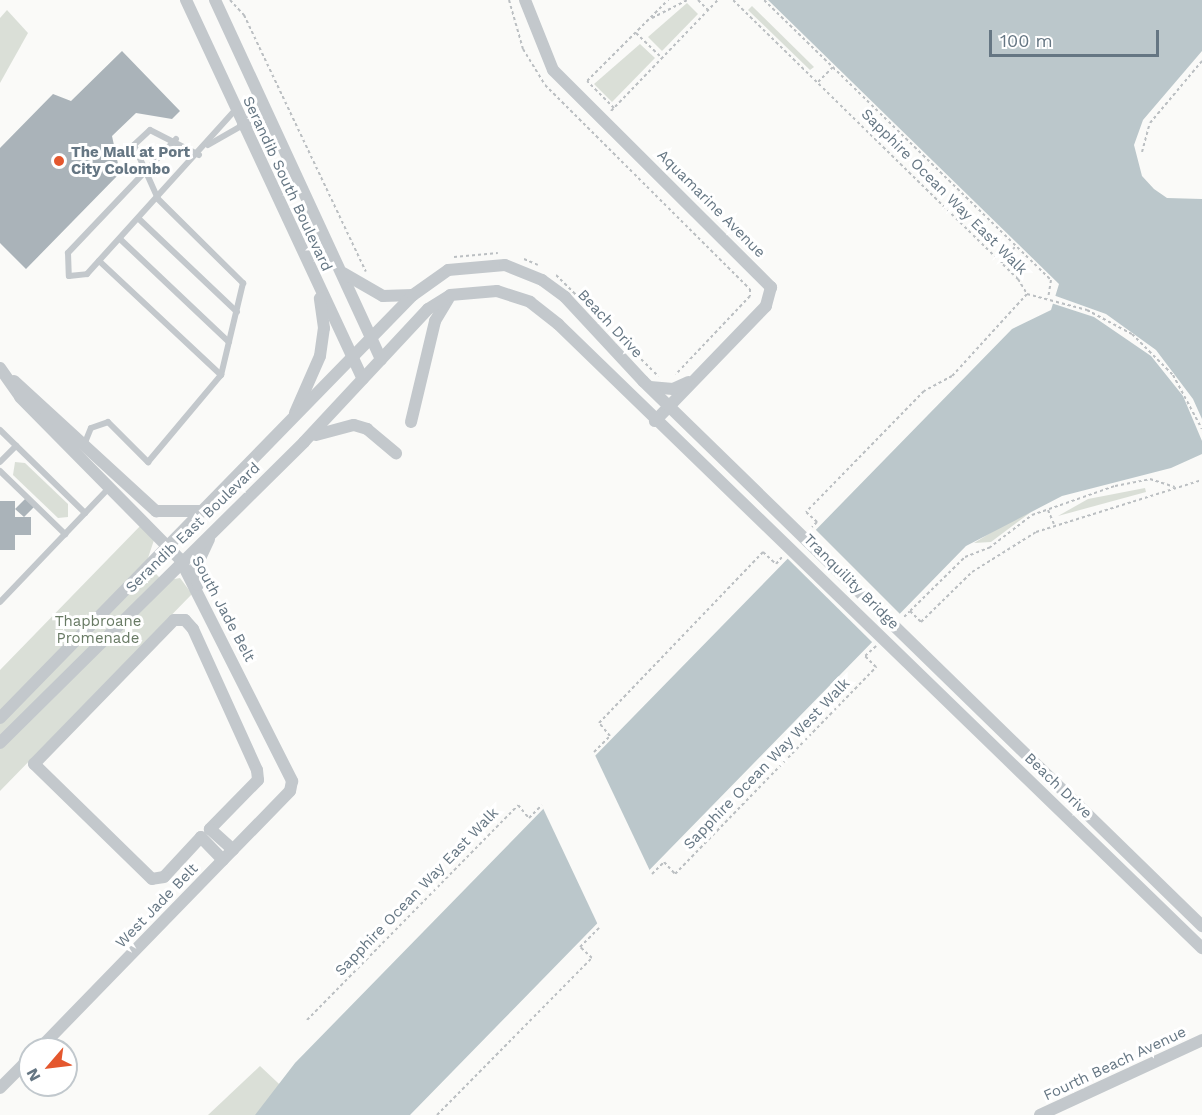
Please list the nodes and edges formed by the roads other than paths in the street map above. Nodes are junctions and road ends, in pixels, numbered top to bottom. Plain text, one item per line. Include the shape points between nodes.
1 (186, 0) edge
2 (215, 0) edge
3 (525, 0) edge
4 (236, 109) junction
5 (266, 112) junction
6 (243, 125) junction
7 (176, 139) junction
8 (208, 145) junction
9 (199, 155) junction
10 (144, 173) junction
11 (158, 199) junction
12 (139, 219) junction
13 (120, 238) junction
14 (99, 261) junction
15 (337, 268) junction
16 (318, 285) junction
17 (413, 295) junction
18 (450, 295) junction
19 (237, 312) junction
20 (372, 339) junction
21 (229, 342) junction
22 (353, 359) junction
23 (381, 359) junction
24 (2, 374) edge
25 (222, 375) junction
26 (696, 378) junction
27 (363, 379) junction
28 (650, 387) junction
29 (669, 406) junction
30 (655, 421) junction
31 (291, 422) junction
32 (411, 422) dead end
33 (0, 430) edge
34 (304, 442) junction
35 (86, 444) junction
36 (16, 446) junction
37 (396, 453) dead end
38 (75, 454) junction
39 (0, 462) edge
40 (0, 471) edge
41 (110, 488) junction
42 (201, 511) junction
43 (85, 513) junction
44 (217, 526) junction
45 (797, 532) joint
46 (65, 534) junction
47 (169, 544) junction
48 (180, 559) junction
49 (198, 589) junction
50 (0, 603) edge
51 (902, 635) joint
52 (893, 645) joint
53 (0, 718) edge
54 (0, 743) edge
55 (292, 781) joint
56 (228, 855) junction
57 (1202, 926) edge
58 (1202, 948) edge
59 (51, 1037) edge
60 (1202, 1040) edge
61 (18, 1070) edge
62 (0, 1088) edge
63 (1040, 1115) edge

1 - 4 street, Serandib South Boulevard
2 - 5 street, Serandib South Boulevard
3 - 26 street, Aquamarine Avenue via 544,57 771,287 766,306
4 - 6 street, Serandib South Boulevard
4 - 8 lane
5 - 6 street
5 - 15 street, Serandib South Boulevard
6 - 8 lane
6 - 16 street, Serandib South Boulevard
7 - 9 lane
7 - 10 lane
7 - 10 lane via 150,130 134,145
8 - 9 lane
9 - 11 lane
10 - 11 lane
10 - 14 lane via 68,253 65,269 77,278
11 - 12 lane
11 - 19 lane via 243,283
12 - 13 lane
12 - 19 lane
13 - 14 lane
13 - 21 lane
14 - 25 lane
15 - 17 street via 365,290
15 - 20 street, Serandib South Boulevard
16 - 22 street, Serandib South Boulevard
16 - 31 street via 324,328 320,356
17 - 20 street, Beach Drive
17 - 28 street, Beach Drive via 448,270 467,266 526,271 565,297
18 - 23 street via 428,309
18 - 30 street via 497,291 530,302
18 - 32 street via 435,321
19 - 21 lane
20 - 22 street, Serandib East Boulevard
20 - 23 street, Serandib South Boulevard
21 - 25 lane
22 - 27 street, Serandib South Boulevard
22 - 31 street, Serandib East Boulevard
23 - 27 street, Serandib East Boulevard
24 - 35 street
24 - 38 street, South Jade Belt
25 - 35 lane via 148,462 108,422 91,428
26 - 28 street via 673,389
26 - 29 street, Aquamarine Avenue
27 - 34 street, Serandib East Boulevard
28 - 29 street, Beach Drive
29 - 30 street, Aquamarine Avenue
29 - 45 street, Beach Drive
30 - 52 street, Tranquility Bridge via 788,541
31 - 42 street, Serandib East Boulevard
33 - 36 lane
34 - 37 street via 329,428 354,425 367,429
34 - 44 street, Serandib East Boulevard
35 - 38 lane
35 - 42 street via 156,511
36 - 39 lane
36 - 43 lane
38 - 41 street, South Jade Belt
40 - 46 lane
41 - 43 lane
41 - 47 street, South Jade Belt
42 - 47 street, Serandib East Boulevard
43 - 46 lane
44 - 48 street, Serandib East Boulevard
44 - 49 street via 200,553
45 - 51 street, Tranquility Bridge
46 - 50 lane
47 - 48 street, South Jade Belt
47 - 53 street, Serandib East Boulevard
48 - 49 street, South Jade Belt
48 - 54 street, Serandib East Boulevard
49 - 55 street, South Jade Belt
51 - 57 street, Beach Drive
52 - 58 street, Beach Drive
55 - 56 street, West Jade Belt via 290,791
56 - 56 street via 201,837 164,877 152,879 34,764 174,620 185,620 193,629 257,770 258,780 210,829
56 - 59 street, West Jade Belt
60 - 63 street, Fourth Beach Avenue
61 - 62 street

